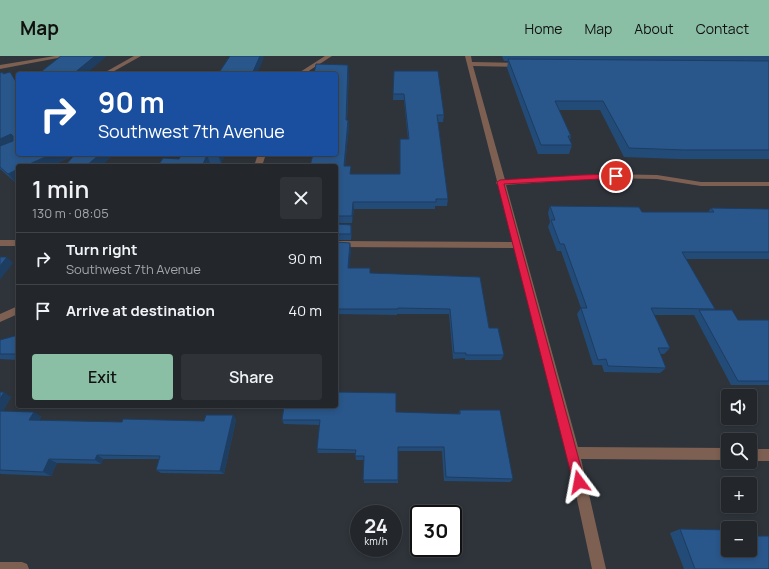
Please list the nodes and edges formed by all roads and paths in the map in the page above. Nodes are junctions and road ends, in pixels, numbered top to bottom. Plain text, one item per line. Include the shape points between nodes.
1 (65, 56) edge
2 (138, 56) edge
3 (328, 56) edge
4 (469, 60) edge
5 (525, 64) edge
6 (0, 67) edge
7 (109, 72) edge
8 (303, 72) edge
9 (500, 182) junction
10 (769, 184) edge
11 (0, 243) edge
12 (16, 243) edge
13 (338, 244) edge
14 (518, 245) junction
15 (16, 311) edge
16 (0, 318) edge
17 (573, 453) junction
18 (721, 454) edge
19 (757, 454) edge
20 (769, 455) edge
21 (0, 569) edge
22 (22, 569) edge
23 (599, 569) edge

1 - 6 street
2 - 7 street
3 - 8 street
4 - 5 street
4 - 9 street
9 - 10 street via 603,176 657,177 701,184
9 - 14 street
11 - 12 street
13 - 14 street
14 - 17 street
15 - 16 street
17 - 18 street
17 - 23 street
19 - 20 street
21 - 22 street

